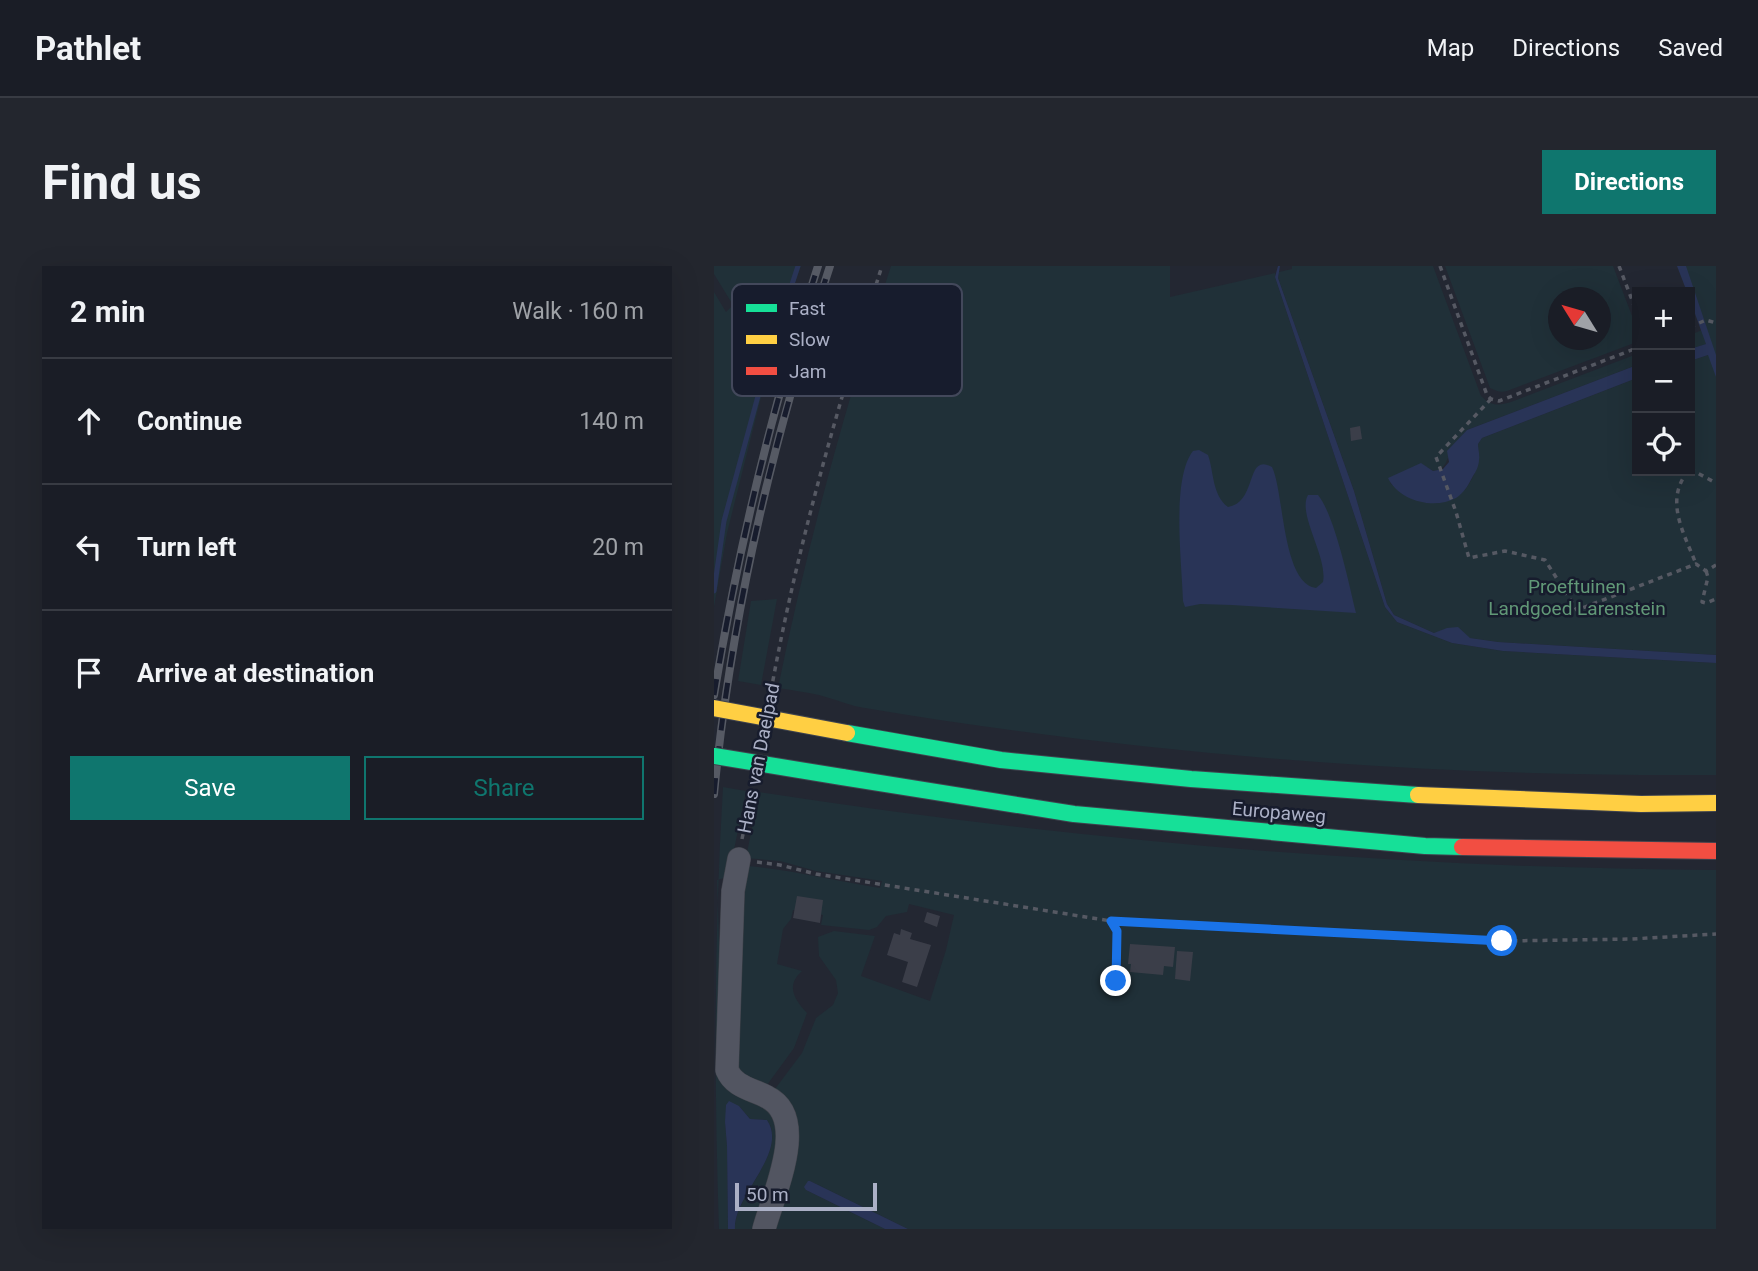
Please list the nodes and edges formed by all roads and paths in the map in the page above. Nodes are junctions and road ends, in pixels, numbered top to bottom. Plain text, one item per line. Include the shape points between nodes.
1 (882, 266) edge
2 (1440, 266) edge
3 (1619, 266) edge
4 (877, 284) edge
5 (1632, 300) edge
6 (1716, 323) edge
7 (1695, 324) edge
8 (1632, 350) edge
9 (843, 396) edge
10 (1491, 399) junction
11 (1695, 473) edge
12 (1686, 476) edge
13 (1716, 483) edge
14 (1696, 564) junction
15 (1716, 565) edge
16 (1706, 571) junction
17 (1716, 599) edge
18 (769, 701) dead end
19 (714, 708) edge
20 (714, 757) edge
21 (754, 779) dead end
22 (1716, 803) edge
23 (1716, 851) edge
24 (739, 859) junction
25 (1111, 921) junction
26 (1716, 934) edge
27 (1116, 981) dead end
28 (764, 1229) edge

1 - 4 path, Hans van Daelpad
2 - 10 path
3 - 5 path
6 - 7 path via 1706,320
8 - 10 path via 1499,401
9 - 18 path, Hans van Daelpad via 788,607
10 - 14 path via 1436,457 1469,558 1505,551 1545,560 1577,611
11 - 13 path
12 - 14 path via 1675,502
14 - 16 path
15 - 16 path
16 - 17 path via 1702,602
19 - 22 highway, Europaweg, bridge via 1000,761 1379,793
20 - 23 highway, Europaweg, bridge via 1074,814 1425,846
21 - 24 path, Hans van Daelpad
24 - 25 path
24 - 28 street, Hans van Daelpad via 733,891 727,1070 736,1083 778,1104 789,1132
25 - 26 path via 1502,941
25 - 27 path via 1117,931

